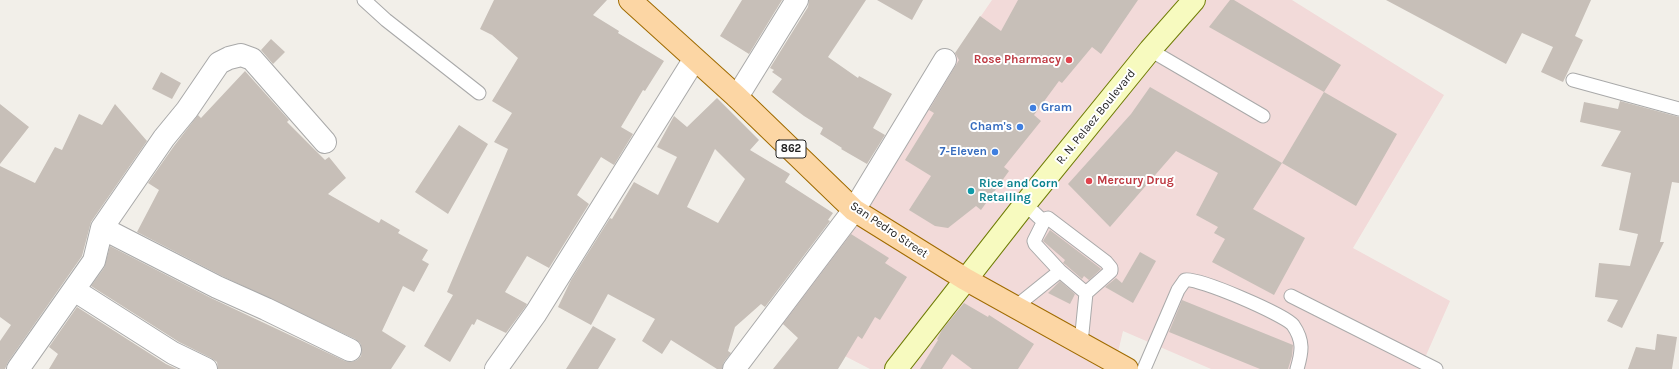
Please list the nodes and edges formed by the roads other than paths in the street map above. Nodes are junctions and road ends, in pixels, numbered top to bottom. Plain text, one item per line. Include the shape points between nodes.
1 (364, 0) edge
2 (630, 0) edge
3 (797, 0) edge
4 (1194, 0) edge
5 (1150, 50) junction
6 (694, 60) junction
7 (945, 60) dead end
8 (1573, 80) dead end
9 (479, 93) dead end
10 (737, 97) junction
11 (1679, 109) edge
12 (1263, 116) dead end
13 (325, 142) dead end
14 (1025, 204) junction
15 (854, 210) junction
16 (1044, 222) junction
17 (102, 228) junction
18 (1060, 271) junction
19 (965, 279) junction
20 (74, 290) junction
21 (1086, 293) junction
22 (1291, 296) dead end
23 (1014, 308) junction
24 (1081, 343) junction
25 (350, 350) dead end
26 (18, 369) edge
27 (206, 369) edge
28 (496, 369) edge
29 (734, 369) edge
30 (896, 369) edge
31 (1127, 369) edge
32 (1144, 369) edge
33 (1297, 369) edge
34 (1436, 369) edge

1 - 9 lane
2 - 6 main road, San Pedro Street / 862
3 - 10 street
4 - 5 main road, R. N. Pelaez Boulevard
5 - 12 lane
5 - 14 main road, R. N. Pelaez Boulevard
6 - 10 main road, San Pedro Street / 862
6 - 28 street via 536,313
7 - 15 street
8 - 11 lane
10 - 15 main road, San Pedro Street / 862
13 - 17 street via 252,59 241,55 229,58 219,63
14 - 16 lane
14 - 19 main road, R. N. Pelaez Boulevard
15 - 19 main road, San Pedro Street / 862
15 - 29 street
16 - 18 lane via 1034,241
16 - 21 lane via 1048,218 1111,268 1108,275
17 - 20 street via 94,262
17 - 25 street via 217,287
18 - 21 lane
18 - 23 lane
19 - 23 main road, San Pedro Street / 862
19 - 30 main road, R. N. Pelaez Boulevard
20 - 26 street
20 - 27 street via 174,353
21 - 24 lane
22 - 34 lane
23 - 24 main road, San Pedro Street / 862
24 - 31 main road, San Pedro Street / 862
32 - 33 lane via 1178,290 1185,280 1189,279 1247,301 1292,324 1302,347

